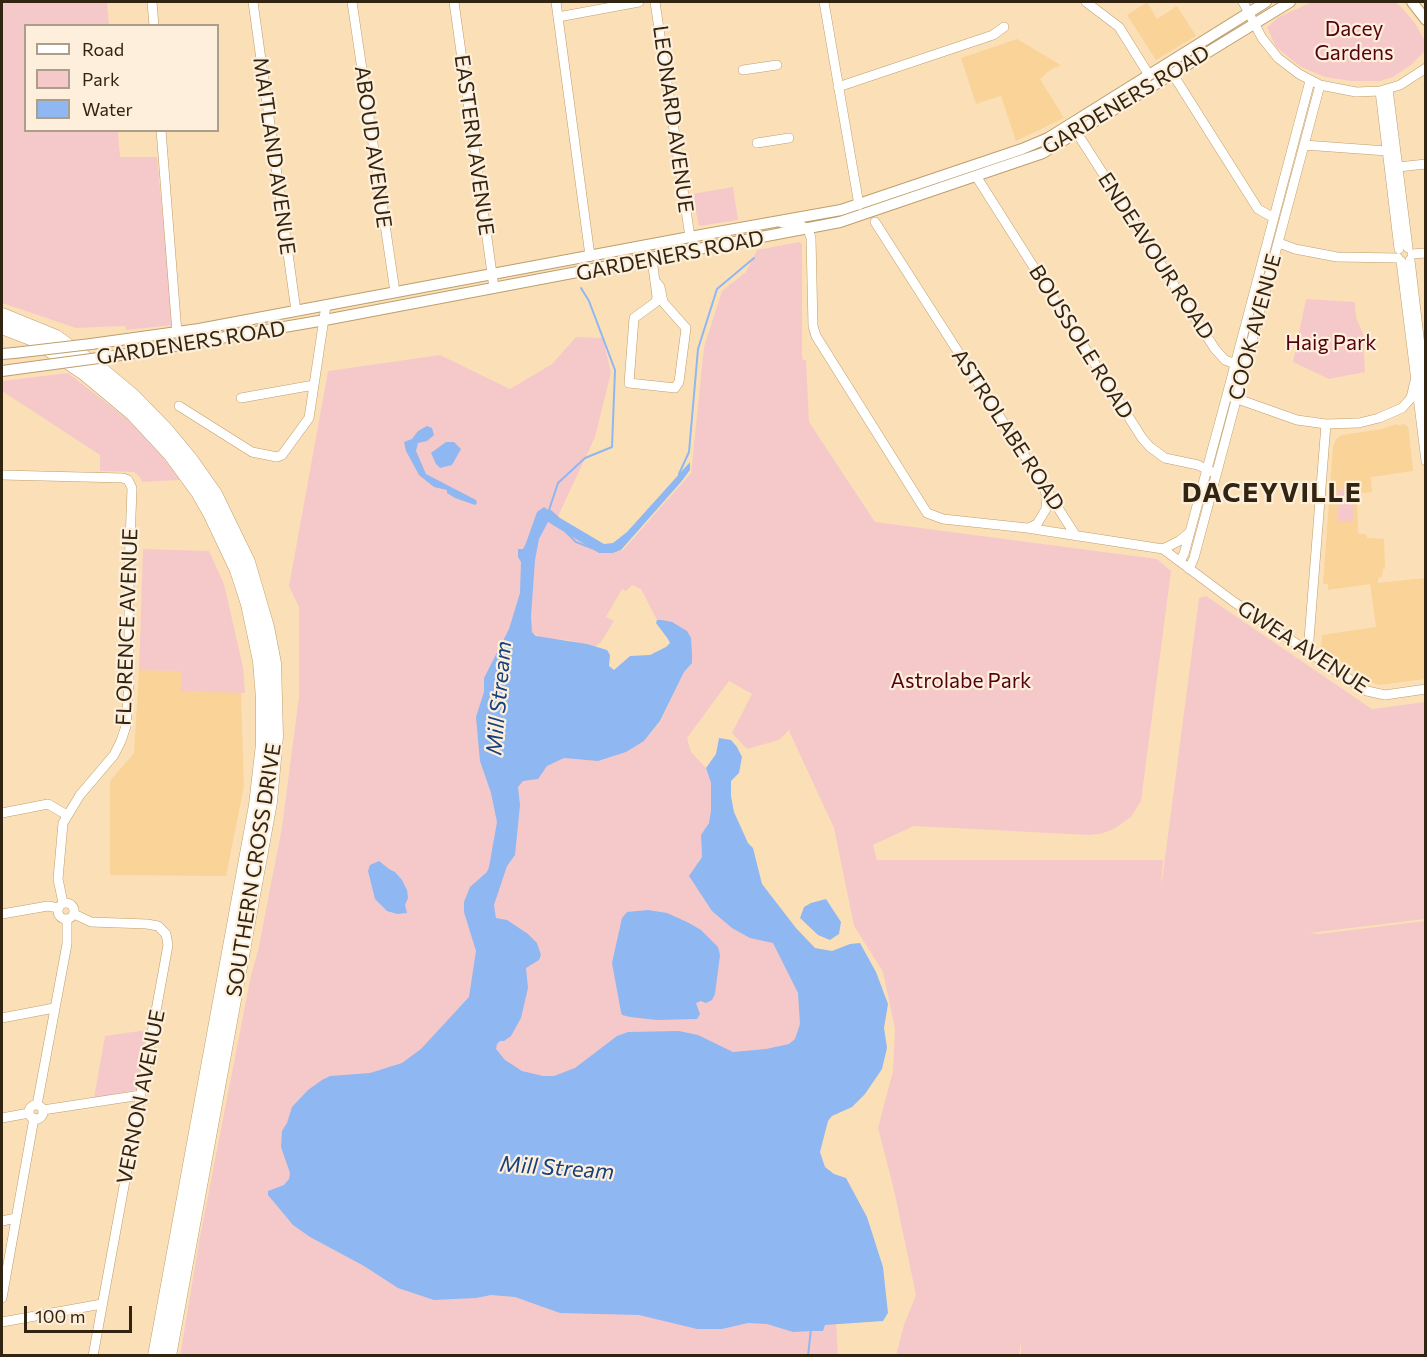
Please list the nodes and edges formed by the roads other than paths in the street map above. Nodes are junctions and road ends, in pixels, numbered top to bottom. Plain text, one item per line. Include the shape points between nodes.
1 (152, 2) edge
2 (253, 2) edge
3 (352, 2) edge
4 (454, 2) edge
5 (556, 2) edge
6 (639, 2) edge
7 (655, 2) edge
8 (824, 2) edge
9 (1086, 2) edge
10 (1243, 2) edge
11 (1266, 2) edge
12 (1290, 2) edge
13 (1412, 2) edge
14 (558, 17) junction
15 (1251, 17) junction
16 (1425, 20) edge
17 (154, 24) edge
18 (1004, 27) dead end
19 (777, 65) dead end
20 (1425, 68) edge
21 (743, 70) dead end
22 (1172, 74) junction
23 (1149, 75) junction
24 (1310, 81) junction
25 (1320, 85) junction
26 (838, 87) junction
27 (1384, 90) junction
28 (161, 132) edge
29 (1077, 133) junction
30 (789, 138) dead end
31 (757, 143) dead end
32 (1304, 145) junction
33 (1388, 151) junction
34 (1425, 164) edge
35 (1398, 167) junction
36 (976, 176) junction
37 (859, 205) junction
38 (1274, 218) junction
39 (875, 222) dead end
40 (776, 223) junction
41 (808, 230) junction
42 (690, 237) junction
43 (1279, 243) junction
44 (1425, 253) edge
45 (1404, 254) junction
46 (590, 256) junction
47 (652, 259) junction
48 (492, 274) junction
49 (657, 284) junction
50 (495, 288) junction
51 (394, 292) junction
52 (326, 305) junction
53 (296, 311) junction
54 (2, 315) edge
55 (325, 320) junction
56 (2, 327) edge
57 (177, 333) junction
58 (2, 354) edge
59 (1235, 364) junction
60 (1245, 367) junction
61 (2, 371) edge
62 (1415, 381) junction
63 (314, 385) junction
64 (1232, 397) junction
65 (241, 398) dead end
66 (179, 406) dead end
67 (1326, 424) junction
68 (1425, 430) edge
69 (1425, 461) edge
70 (1211, 471) junction
71 (2, 475) edge
72 (1041, 480) junction
73 (1027, 528) junction
74 (1190, 532) junction
75 (1076, 536) junction
76 (1163, 549) junction
77 (1180, 561) junction
78 (1189, 569) junction
79 (1308, 652) junction
80 (1425, 690) edge
81 (2, 813) edge
82 (67, 815) junction
83 (61, 906) junction
84 (2, 914) edge
85 (70, 916) junction
86 (54, 1008) junction
87 (2, 1018) edge
88 (141, 1095) junction
89 (40, 1108) junction
90 (32, 1116) junction
91 (2, 1118) edge
92 (16, 1218) junction
93 (2, 1221) edge
94 (174, 1286) junction
95 (2, 1298) edge
96 (102, 1304) junction
97 (171, 1308) junction
98 (2, 1322) edge
99 (93, 1356) edge
100 (155, 1356) edge
101 (169, 1356) edge

1 - 17 street
2 - 53 street, MAITLAND AVENUE
3 - 51 street, ABOUD AVENUE
4 - 48 street, EASTERN AVENUE
5 - 14 street
6 - 14 street
7 - 42 street, LEONARD AVENUE
8 - 26 street
9 - 23 street via 1119,27
10 - 15 street
11 - 15 main road, GARDENERS ROAD
12 - 15 main road, GARDENERS ROAD
13 - 16 main road
14 - 46 street
15 - 22 main road, GARDENERS ROAD
15 - 23 main road, GARDENERS ROAD
15 - 24 street via 1266,45
18 - 26 street via 993,35
19 - 21 street
20 - 27 street via 1410,80
22 - 29 main road, GARDENERS ROAD
22 - 38 street via 1258,209
23 - 37 main road, GARDENERS ROAD via 1033,144
24 - 25 street
24 - 38 street, COOK AVENUE
25 - 27 street via 1356,92
25 - 32 street, COOK AVENUE
26 - 37 street
27 - 33 street
27 - 35 street
28 - 57 street
29 - 36 main road, GARDENERS ROAD via 1043,153
29 - 59 street, ENDEAVOUR ROAD via 1215,349
30 - 31 street
32 - 33 street
32 - 43 street, COOK AVENUE
33 - 45 street
34 - 35 street
35 - 45 street
36 - 41 main road, GARDENERS ROAD
36 - 70 street, BOUSSOLE ROAD via 1142,438 1165,458
37 - 40 main road, GARDENERS ROAD
38 - 59 street, COOK AVENUE
39 - 72 street, ASTROLABE ROAD
40 - 41 street via 798,224
40 - 42 main road, GARDENERS ROAD
41 - 47 main road, GARDENERS ROAD
41 - 73 street via 816,336 927,513 943,519
42 - 46 main road, GARDENERS ROAD
43 - 45 street via 1337,257
43 - 60 street, COOK AVENUE
44 - 45 street
45 - 62 street
45 - 68 street via 1425,388
46 - 48 main road, GARDENERS ROAD
47 - 49 street
47 - 50 main road, GARDENERS ROAD
48 - 50 street, EASTERN AVENUE
48 - 51 main road, GARDENERS ROAD
49 - 49 street via 663,302 687,328 675,388 629,383 634,318 656,302
50 - 55 main road, GARDENERS ROAD
51 - 52 main road, GARDENERS ROAD
52 - 53 main road, GARDENERS ROAD
52 - 55 street
53 - 57 main road, GARDENERS ROAD
54 - 94 highway, SOUTHERN CROSS DRIVE via 56,337 116,382 168,431 204,477 248,562 274,663 275,768
55 - 61 main road, GARDENERS ROAD, bridge
55 - 63 street
56 - 94 highway, SOUTHERN CROSS DRIVE via 33,339 84,373 133,414 171,455 198,492 228,548 248,604 260,661 263,744 256,805
57 - 58 main road, GARDENERS ROAD, bridge
59 - 60 street, ENDEAVOUR ROAD
59 - 64 street, COOK AVENUE
60 - 64 street, COOK AVENUE
62 - 67 street via 1407,403 1391,414 1359,423
62 - 69 street
63 - 65 street
63 - 66 street via 309,418 277,457 252,452
64 - 67 street via 1286,417
64 - 70 street, COOK AVENUE
67 - 79 street
70 - 74 street, COOK AVENUE
70 - 78 street, COOK AVENUE
71 - 82 street, FLORENCE AVENUE via 123,478 132,488 126,726 114,755
72 - 73 street via 1047,497 1046,509 1037,524
72 - 75 street, ASTROLABE ROAD
73 - 75 street
74 - 76 street
74 - 77 street, COOK AVENUE
75 - 76 street
76 - 77 street
77 - 78 street
78 - 79 street, GWEA AVENUE
79 - 80 street, GWEA AVENUE via 1367,691 1385,695
81 - 82 street via 48,804
82 - 83 street, FLORENCE AVENUE via 61,829
83 - 84 street
83 - 85 street via 60,916
83 - 85 street via 73,906
85 - 86 street
85 - 88 street, VERNON AVENUE via 91,922 152,925 166,934 167,956
86 - 87 street
86 - 89 street
88 - 89 street
88 - 96 street, VERNON AVENUE
89 - 90 street via 41,1116
90 - 91 street
90 - 92 street
92 - 93 street
92 - 95 street
94 - 97 highway, SOUTHERN CROSS DRIVE
96 - 98 street
96 - 99 street, VERNON AVENUE
97 - 100 highway, SOUTHERN CROSS DRIVE
97 - 101 highway, SOUTHERN CROSS DRIVE

